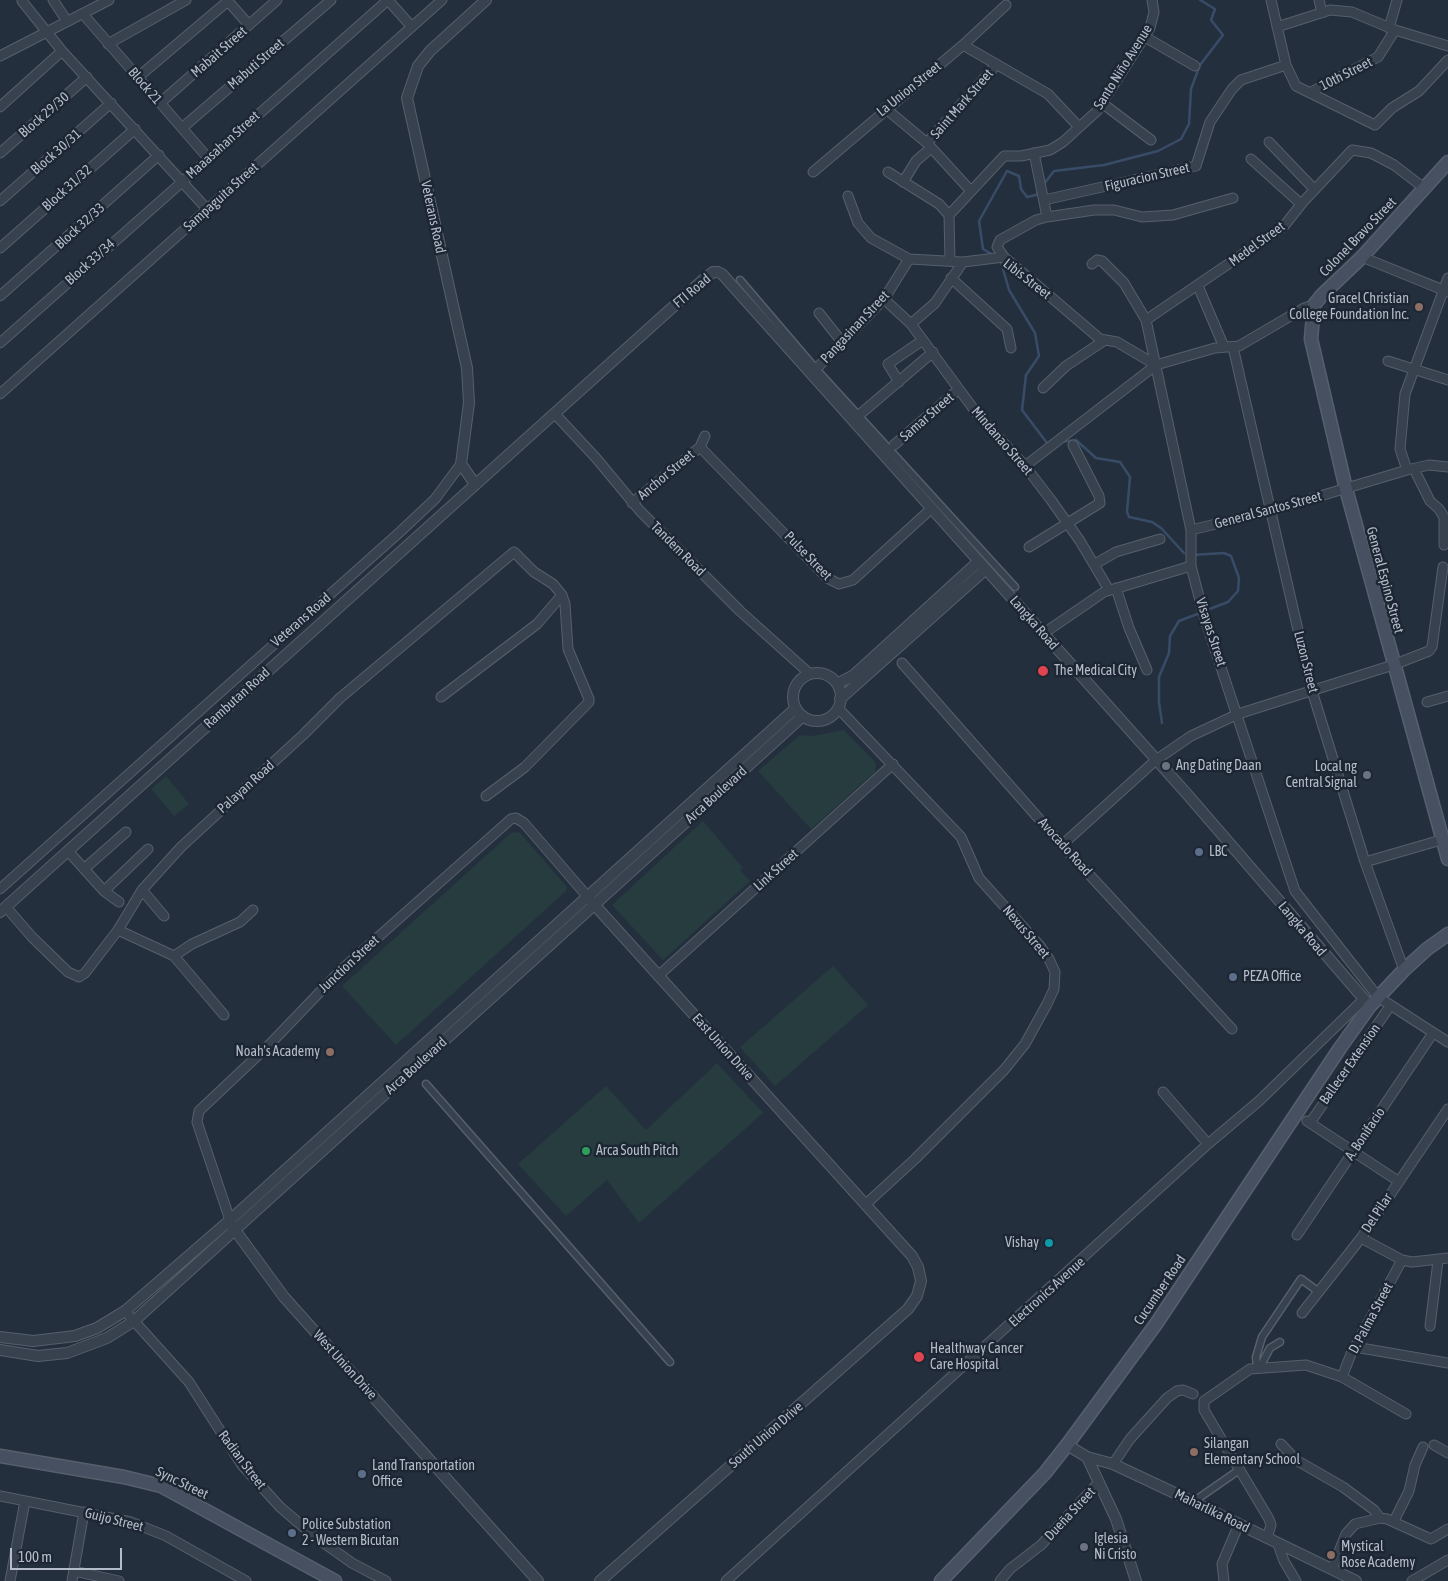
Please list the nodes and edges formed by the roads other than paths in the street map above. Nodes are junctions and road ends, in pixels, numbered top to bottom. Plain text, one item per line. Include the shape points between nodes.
1 (53, 0) edge
2 (109, 0) edge
3 (186, 0) edge
4 (228, 0) edge
5 (277, 0) edge
6 (331, 0) edge
7 (388, 0) edge
8 (442, 0) edge
9 (486, 0) edge
10 (1152, 0) edge
11 (1271, 0) edge
12 (1319, 0) edge
13 (1397, 0) edge
14 (22, 1) dead end
15 (95, 3) edge
16 (1006, 5) dead end
17 (1322, 13) junction
18 (83, 14) junction
19 (67, 22) junction
20 (249, 25) junction
21 (412, 27) junction
22 (1277, 27) junction
23 (1392, 29) junction
24 (49, 36) junction
25 (1145, 36) junction
26 (108, 44) junction
27 (963, 45) junction
28 (1448, 46) edge
29 (62, 51) junction
30 (0, 56) edge
31 (1448, 60) edge
32 (996, 65) junction
33 (1286, 65) junction
34 (1194, 66) dead end
35 (87, 77) junction
36 (138, 78) junction
37 (1312, 92) junction
38 (111, 103) junction
39 (160, 103) junction
40 (1102, 103) junction
41 (0, 106) edge
42 (885, 108) junction
43 (1079, 127) junction
44 (182, 128) junction
45 (135, 129) junction
46 (1151, 140) dead end
47 (1269, 142) dead end
48 (929, 146) junction
49 (0, 153) edge
50 (1034, 154) junction
51 (159, 156) junction
52 (208, 158) junction
53 (1252, 159) dead end
54 (1447, 164) edge
55 (813, 172) dead end
56 (888, 172) dead end
57 (182, 182) junction
58 (902, 182) junction
59 (1424, 188) junction
60 (1314, 189) junction
61 (970, 190) junction
62 (1042, 192) junction
63 (848, 196) dead end
64 (1233, 198) dead end
65 (0, 201) edge
66 (1301, 204) junction
67 (206, 209) junction
68 (949, 215) junction
69 (1047, 217) junction
70 (0, 248) edge
71 (1004, 257) junction
72 (1362, 257) junction
73 (909, 259) junction
74 (950, 261) junction
75 (963, 262) junction
76 (1092, 264) dead end
77 (951, 278) junction
78 (1448, 278) edge
79 (740, 280) dead end
80 (1198, 286) junction
81 (1446, 291) edge
82 (0, 296) edge
83 (884, 298) junction
84 (1314, 305) junction
85 (819, 312) dead end
86 (1146, 320) junction
87 (911, 324) junction
88 (923, 340) junction
89 (1105, 340) junction
90 (842, 342) junction
91 (0, 343) edge
92 (1228, 347) junction
93 (1011, 348) dead end
94 (933, 352) junction
95 (1388, 361) dead end
96 (1156, 365) junction
97 (816, 369) junction
98 (1414, 369) junction
99 (1448, 380) edge
100 (899, 382) junction
101 (1043, 388) dead end
102 (959, 389) junction
103 (0, 394) edge
104 (555, 414) junction
105 (858, 416) junction
106 (704, 436) dead end
107 (894, 445) dead end
108 (1073, 445) dead end
109 (700, 447) junction
110 (461, 464) junction
111 (1024, 466) junction
112 (1448, 467) edge
113 (1411, 470) junction
114 (475, 484) junction
115 (1346, 489) junction
116 (632, 503) junction
117 (932, 508) junction
118 (1270, 511) junction
119 (950, 520) junction
120 (1067, 522) junction
121 (1191, 530) junction
122 (1160, 539) dead end
123 (1444, 545) dead end
124 (1029, 547) dead end
125 (979, 561) junction
126 (1095, 564) junction
127 (1191, 566) junction
128 (1443, 567) dead end
129 (986, 569) junction
130 (1015, 587) dead end
131 (1112, 589) junction
132 (562, 595) junction
133 (1444, 596) edge
134 (1050, 629) dead end
135 (902, 663) dead end
136 (1393, 665) junction
137 (1147, 670) dead end
138 (810, 674) junction
139 (837, 684) junction
140 (1312, 691) junction
141 (1448, 696) edge
142 (441, 697) dead end
143 (1427, 702) dead end
144 (839, 703) junction
145 (796, 708) junction
146 (1238, 714) junction
147 (803, 716) junction
148 (1156, 760) junction
149 (893, 764) junction
150 (486, 796) dead end
151 (516, 818) joint
152 (126, 832) dead end
153 (1441, 840) junction
154 (1062, 845) junction
155 (148, 849) dead end
156 (68, 851) junction
157 (1448, 859) edge
158 (1365, 862) junction
159 (84, 869) junction
160 (0, 889) edge
161 (142, 890) junction
162 (104, 891) junction
163 (587, 896) junction
164 (119, 902) dead end
165 (594, 904) junction
166 (3, 909) edge
167 (253, 910) dead end
168 (164, 916) dead end
169 (118, 930) junction
170 (1448, 934) edge
171 (174, 956) junction
172 (1404, 970) junction
173 (658, 976) junction
174 (1371, 1001) junction
175 (1390, 1006) junction
176 (224, 1015) dead end
177 (1232, 1028) dead end
178 (1433, 1033) junction
179 (1448, 1042) edge
180 (426, 1084) dead end
181 (1163, 1092) dead end
182 (1448, 1109) edge
183 (197, 1122) joint
184 (1208, 1144) junction
185 (1354, 1152) junction
186 (1398, 1181) junction
187 (866, 1204) junction
188 (230, 1220) junction
189 (234, 1231) junction
190 (1297, 1235) dead end
191 (1361, 1238) junction
192 (1448, 1258) edge
193 (1402, 1260) junction
194 (1438, 1261) junction
195 (921, 1281) joint
196 (1319, 1292) junction
197 (125, 1311) junction
198 (1302, 1314) dead end
199 (134, 1321) junction
200 (1430, 1326) dead end
201 (0, 1337) edge
202 (1280, 1342) dead end
203 (1355, 1347) junction
204 (0, 1350) edge
205 (670, 1362) dead end
206 (1448, 1363) edge
207 (1259, 1367) junction
208 (1342, 1377) junction
209 (1193, 1394) dead end
210 (1406, 1414) dead end
211 (1281, 1444) dead end
212 (1067, 1445) junction
213 (1434, 1445) dead end
214 (1423, 1448) dead end
215 (1448, 1453) edge
216 (0, 1456) edge
217 (1087, 1457) junction
218 (1113, 1464) junction
219 (1239, 1470) junction
220 (1099, 1482) junction
221 (0, 1496) edge
222 (25, 1501) junction
223 (1193, 1502) junction
224 (84, 1512) junction
225 (1380, 1518) junction
226 (1394, 1522) junction
227 (1239, 1524) junction
228 (1448, 1529) edge
229 (1267, 1538) junction
230 (1278, 1544) junction
231 (1448, 1560) edge
232 (1332, 1569) junction
233 (74, 1571) junction
234 (10, 1581) edge
235 (72, 1581) edge
236 (119, 1581) edge
237 (246, 1581) edge
238 (335, 1581) edge
239 (386, 1581) edge
240 (538, 1581) edge
241 (600, 1581) edge
242 (726, 1581) edge
243 (941, 1581) edge
244 (1000, 1581) edge
245 (1136, 1581) edge
246 (1224, 1581) edge
247 (1296, 1581) edge
248 (1356, 1581) edge
249 (1412, 1581) edge

1 - 19 street
2 - 15 street
3 - 26 street
4 - 20 street
4 - 36 street
5 - 20 street, Mabait Street
6 - 44 street, Mabuti Street
7 - 21 street
7 - 52 street, Maaasahan Street
8 - 21 street, Sampaguita Street
9 - 110 street, Veterans Road via 430,50 418,66 407,98 467,368 469,403
10 - 25 street, Santo Niño Avenue via 1154,12
11 - 22 street, 10th Street
12 - 17 street
13 - 23 street, 10th Street
14 - 24 street, Maaasahan Street
15 - 18 street
16 - 27 street, La Union Street
17 - 22 street
17 - 23 street via 1330,10 1352,12
18 - 19 street
18 - 26 street, Block 21
19 - 24 street
20 - 39 street, Mabait Street
21 - 67 street, Sampaguita Street
22 - 33 street, 10th Street
23 - 28 street
23 - 37 street, 10th Street via 1378,58
24 - 29 street, Maaasahan Street
24 - 30 street
25 - 34 street
25 - 40 street, Santo Niño Avenue
26 - 36 street, Block 21
27 - 32 street
27 - 42 street, La Union Street
29 - 35 street, Maaasahan Street
29 - 41 street
31 - 37 street, 10th Street via 1419,91 1392,108 1375,125
32 - 43 street via 1048,94
32 - 48 street, Saint Mark Street
33 - 37 street, 10th Street via 1296,86
33 - 62 street, Figuracion Street via 1241,80 1232,89 1210,122 1196,166
35 - 38 street, Maaasahan Street
35 - 49 street, Block 29/30
36 - 39 street, Block 21
38 - 45 street, Maaasahan Street
38 - 65 street, Block 30/31
39 - 44 street, Block 21
40 - 43 street, Santo Niño Avenue
40 - 46 street
42 - 48 street
42 - 55 street, La Union Street
43 - 50 street, Santo Niño Avenue via 1050,150
44 - 52 street, Block 21
45 - 51 street, Maaasahan Street
45 - 70 street, Block 31/32
47 - 60 street
48 - 58 street, Saint Mark Street
48 - 61 street
50 - 61 street, Santo Niño Avenue via 1004,156
50 - 62 street
51 - 57 street, Maaasahan Street
51 - 82 street, Block 32/33
52 - 57 street, Maaasahan Street
53 - 66 street
54 - 59 main road, Colonel Bravo Street
56 - 58 street
57 - 67 street
57 - 91 street, Block 33/34
58 - 68 street via 939,204
59 - 60 street, Medel Street via 1394,165 1371,153 1352,150
59 - 72 main road, Colonel Bravo Street
60 - 66 street, Medel Street
61 - 68 street, Santo Niño Avenue
62 - 69 street
63 - 73 street, Libis Street via 858,223 871,238
64 - 69 street via 1173,215 1142,217 1114,210 1094,210
66 - 80 street, Medel Street via 1284,226
67 - 103 street, Sampaguita Street
68 - 74 street
69 - 71 street via 1000,240 997,247
71 - 75 street, Libis Street
71 - 89 street, Libis Street
72 - 81 street
72 - 84 main road, Colonel Bravo Street
73 - 74 street, Libis Street
73 - 83 street, Pangasinan Street
74 - 75 street, Libis Street
75 - 77 street
76 - 86 street, Visayas Street via 1102,261 1124,283
77 - 87 street via 935,304
77 - 93 street via 1007,328
78 - 81 street
79 - 97 street
80 - 86 street, Medel Street
80 - 92 street, Luzon Street
81 - 98 street
83 - 87 street, Mindanao Street
83 - 90 street, Pangasinan Street
84 - 92 street, Colonel Bravo Street via 1256,338
84 - 115 main road, General Espino Street via 1312,353
85 - 90 street
86 - 96 street, Visayas Street
87 - 88 street, Mindanao Street
88 - 94 street, Mindanao Street
88 - 100 street via 888,364
89 - 96 street, Libis Street via 1117,342
89 - 101 street via 1066,366
90 - 97 street, Pangasinan Street
92 - 96 street, Colonel Bravo Street
92 - 118 street, Luzon Street
94 - 100 street
94 - 102 street, Mindanao Street
95 - 98 street
96 - 111 street, Colonel Bravo Street
96 - 121 street, Visayas Street
97 - 105 street
98 - 99 street
98 - 113 street via 1405,394 1400,449
100 - 105 street
102 - 107 street, Samar Street
102 - 111 street, Mindanao Street
104 - 114 street, FTI Road
104 - 116 street, Tandem Road
104 - 117 street, FTI Road via 704,279 718,272
105 - 119 street
106 - 109 street
108 - 120 street via 1100,503
109 - 116 street, Anchor Street
109 - 117 street, Pulse Street via 827,578 839,584 853,580
110 - 114 street
110 - 160 street, Veterans Road via 435,499 401,531
111 - 120 street, Mindanao Street
112 - 113 street, General Santos Street via 1429,465
113 - 115 street, General Santos Street
113 - 123 street via 1444,517
114 - 156 street, Rambutan Road
115 - 118 street, General Santos Street
115 - 136 main road, General Espino Street
116 - 138 street, Tandem Road via 740,611
117 - 119 street, Langka Road
118 - 121 street, General Santos Street
118 - 140 street, Luzon Street
119 - 125 street, Langka Road
119 - 130 street
120 - 124 street
120 - 126 street, Mindanao Street
121 - 127 street, Visayas Street
122 - 126 street via 1116,552
125 - 129 street, Langka Road
125 - 139 street via 854,675
126 - 131 street, Mindanao Street
127 - 131 street
127 - 146 street, Visayas Street via 1204,616
128 - 133 street
129 - 144 street
129 - 148 street, Langka Road
131 - 134 street
131 - 137 street, Mindanao Street
132 - 142 street via 537,624
132 - 150 street via 568,649 589,702 525,767
132 - 161 street, Palayan Road via 514,552 340,698 181,847
133 - 136 street via 1431,649
135 - 154 street, Avocado Road
136 - 140 street
136 - 153 main road, General Espino Street via 1409,712
138 - 139 street via 828,676
138 - 145 street via 801,679 794,689
139 - 144 street
140 - 146 street
140 - 158 street, Luzon Street
141 - 143 street
144 - 147 street via 830,716 820,720
144 - 149 street, Nexus Street
145 - 147 street
145 - 163 street, Arca Boulevard
146 - 148 street via 1191,736
146 - 174 street, Visayas Street via 1294,891
147 - 165 street, Arca Boulevard
148 - 154 street
148 - 174 street, Langka Road
149 - 173 street, Link Street
149 - 187 street, Nexus Street via 961,837 984,885 1049,959 1055,972 1054,989 1025,1044 1004,1070 916,1159
151 - 163 street, East Union Drive via 524,823
151 - 183 street, Junction Street via 506,823 326,985 270,1044 203,1106
152 - 159 street
153 - 157 main road, General Espino Street
153 - 158 street
154 - 177 street, Avocado Road
155 - 162 street
156 - 159 street
156 - 166 street, Rambutan Road
158 - 172 street, Luzon Street
159 - 162 street
161 - 168 street
161 - 169 street, Palayan Road
162 - 164 street
163 - 165 street, East Union Drive
163 - 188 street, Arca Boulevard
165 - 173 street, East Union Drive
165 - 189 street, Arca Boulevard
166 - 169 street, Palayan Road via 74,976 79,977
167 - 171 street via 240,922
169 - 171 street
170 - 172 main road, Cucumber Road
171 - 176 street
172 - 174 main road, Cucumber Road
173 - 187 street, East Union Drive
174 - 175 street, Visayas Street
174 - 184 street, Electronics Avenue
174 - 212 main road, Cucumber Road via 1156,1324
175 - 178 street, Visayas Street
175 - 185 street, Ballecer Extension via 1308,1121
178 - 179 street, Visayas Street
178 - 185 street, A. Bonifacio
180 - 205 street
181 - 184 street
182 - 186 street, Del Pilar
183 - 188 street, West Union Drive
184 - 242 street, Electronics Avenue
185 - 186 street
185 - 190 street, A. Bonifacio
186 - 191 street, Del Pilar
187 - 195 street, East Union Drive via 912,1256
188 - 189 street, West Union Drive
188 - 197 street, Arca Boulevard
189 - 199 street, Arca Boulevard
189 - 240 street, West Union Drive via 284,1297
191 - 193 street
191 - 196 street, Del Pilar
192 - 194 street
193 - 194 street
193 - 203 street, D. Palma Street
194 - 200 street
195 - 241 street, South Union Drive via 917,1296 908,1309
196 - 198 street, Del Pilar
196 - 207 street via 1301,1279 1262,1337 1256,1357
197 - 199 street, Radian Street
197 - 201 street, Arca Boulevard via 97,1328 75,1336 33,1341
199 - 204 street, Arca Boulevard via 107,1338 68,1353 38,1356
199 - 239 street, Radian Street via 189,1382 242,1465 280,1507 346,1559
202 - 207 street via 1270,1348
203 - 206 street
203 - 208 street, D. Palma Street
207 - 208 street via 1306,1365
207 - 219 street via 1245,1372 1202,1404
208 - 210 street
209 - 218 street via 1183,1390 1167,1398 1130,1439
211 - 225 street via 1296,1460 1343,1488
212 - 217 street, Maharlika Road
212 - 243 main road, Cucumber Road via 1045,1473
213 - 215 street
214 - 226 street via 1409,1491
216 - 238 main road, Sync Street via 160,1486
217 - 218 street, Maharlika Road
217 - 220 street
218 - 223 street, Maharlika Road
219 - 223 street
219 - 229 street via 1269,1519 1271,1525
220 - 244 street, Dueña Street via 1041,1545
220 - 245 street via 1117,1522
221 - 222 street, Guijo Street
222 - 224 street, Guijo Street
222 - 234 street
223 - 227 street, Maharlika Road
224 - 233 street
224 - 237 street, Guijo Street via 149,1529
225 - 226 street
225 - 232 street via 1348,1529
226 - 228 street via 1427,1538 1436,1537
227 - 229 street, Maharlika Road
227 - 246 street via 1222,1564
229 - 230 street, Maharlika Road
230 - 232 street, Maharlika Road
230 - 247 street
231 - 249 street
232 - 248 street, Maharlika Road
233 - 235 street
233 - 236 street

